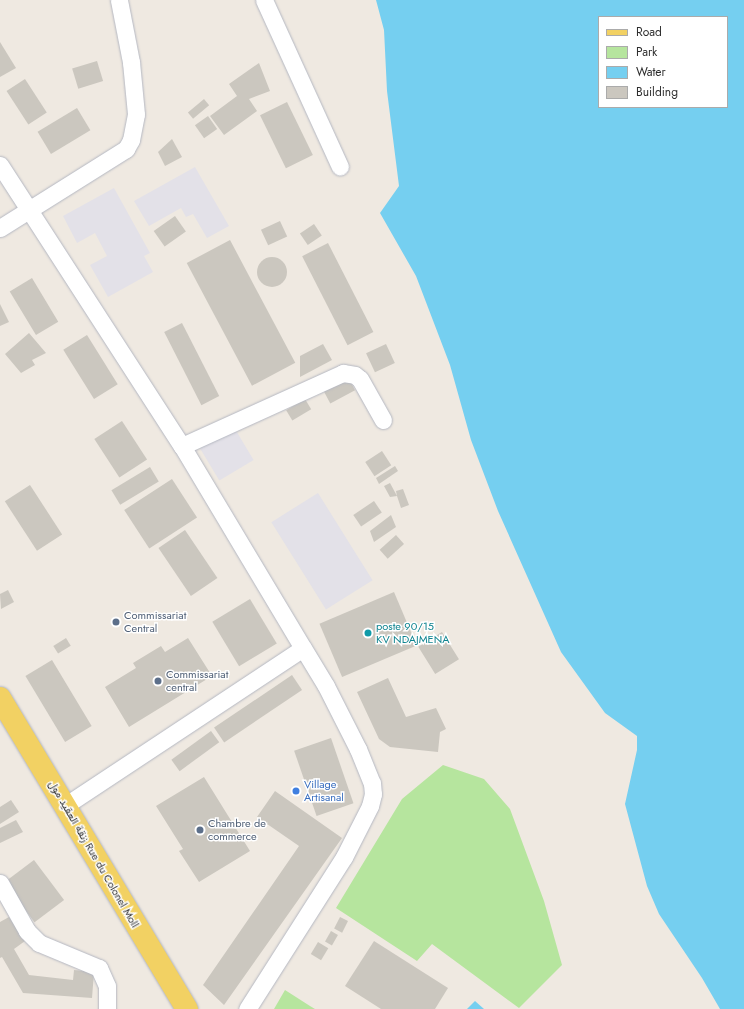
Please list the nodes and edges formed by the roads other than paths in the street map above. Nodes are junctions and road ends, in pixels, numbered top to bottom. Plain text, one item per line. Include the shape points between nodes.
1 (119, 0) edge
2 (264, 0) edge
3 (0, 165) edge
4 (340, 167) dead end
5 (28, 211) junction
6 (0, 228) edge
7 (383, 420) dead end
8 (182, 446) junction
9 (303, 648) junction
10 (0, 698) edge
11 (66, 804) junction
12 (0, 884) edge
13 (107, 1009) edge
14 (187, 1009) edge
15 (247, 1009) edge

1 - 5 street via 132,62 136,114 131,140 126,149
2 - 4 street
3 - 5 street
5 - 6 street
5 - 8 street
7 - 8 street via 360,379 355,374 343,372
8 - 9 street
9 - 11 street
9 - 15 street via 326,686 358,749 372,783 372,794 370,806 344,857
10 - 11 main road, زنقة العقيد مول Rue du Colonel Moll
11 - 14 main road, زنقة العقيد مول Rue du Colonel Moll
12 - 13 street via 27,931 39,943 99,968 107,986

